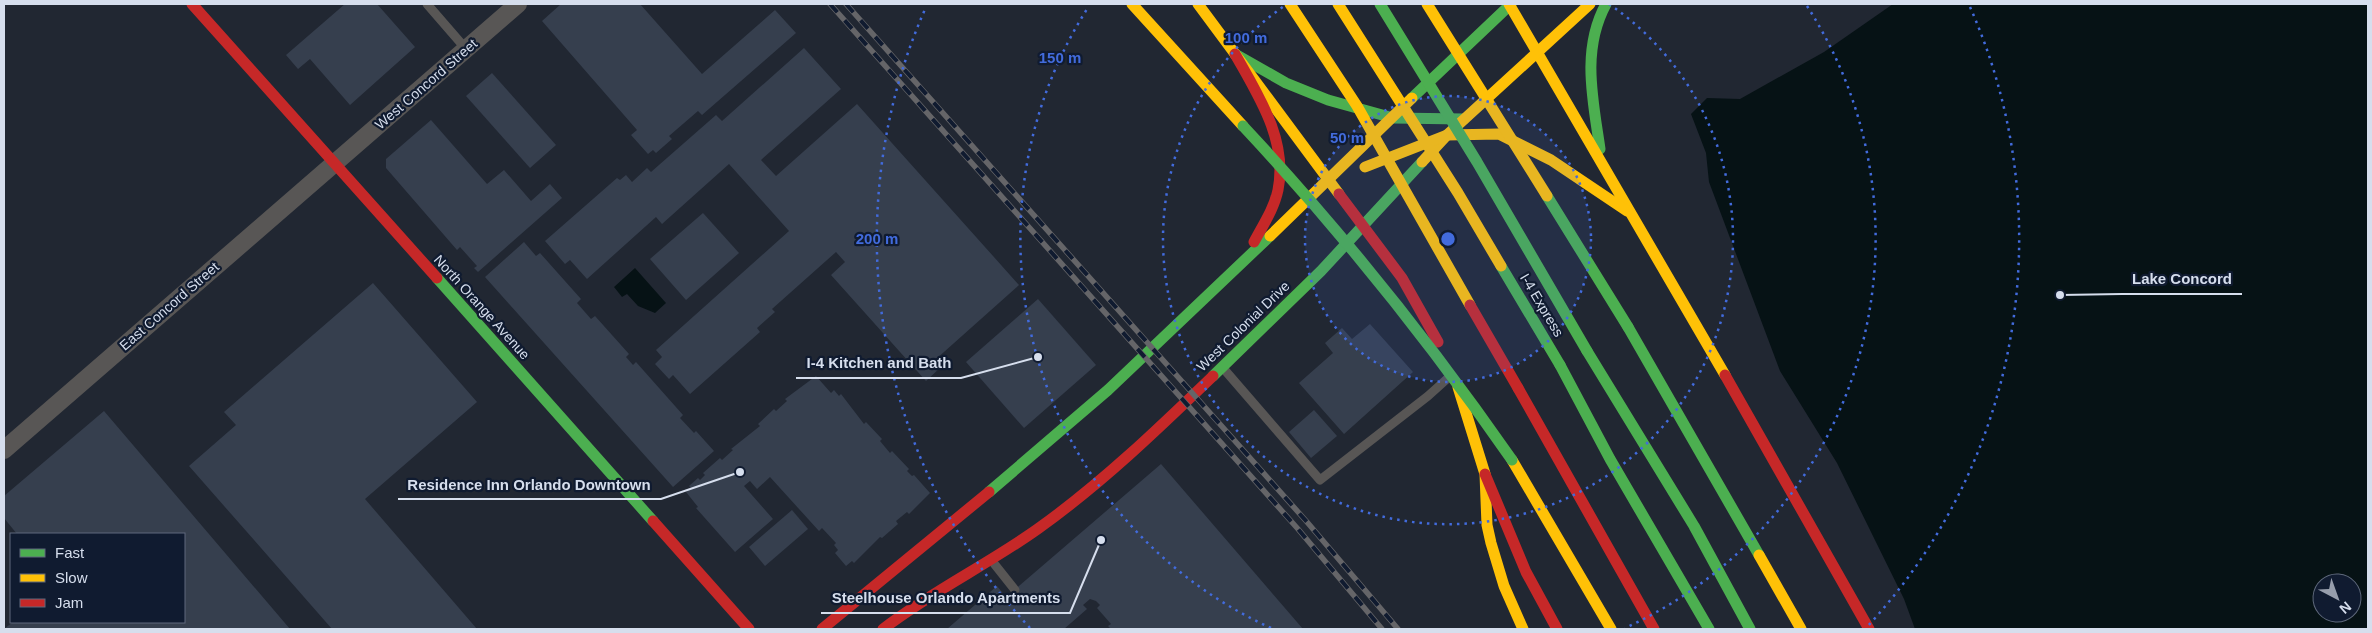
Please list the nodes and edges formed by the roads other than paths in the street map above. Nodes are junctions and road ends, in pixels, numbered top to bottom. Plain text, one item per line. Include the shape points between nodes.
1 (192, 4) edge
2 (427, 4) edge
3 (518, 4) edge
4 (1132, 4) edge
5 (1198, 4) edge
6 (1290, 4) edge
7 (1338, 4) edge
8 (1380, 4) edge
9 (1427, 4) edge
10 (1510, 4) edge
11 (1590, 4) edge
12 (1606, 4) edge
13 (466, 49) junction
14 (1538, 51) junction
15 (1234, 54) junction
16 (1393, 118) junction
17 (1464, 120) junction
18 (1447, 135) junction
19 (1602, 162) junction
20 (334, 164) junction
21 (1329, 181) junction
22 (1631, 213) junction
23 (1364, 226) junction
24 (1226, 279) junction
25 (1222, 368) junction
26 (1453, 373) junction
27 (4, 450) edge
28 (1485, 474) junction
29 (990, 558) junction
30 (1015, 590) dead end
31 (749, 629) edge
32 (822, 629) edge
33 (883, 629) edge
34 (1523, 629) edge
35 (1556, 629) edge
36 (1611, 629) edge
37 (1654, 629) edge
38 (1709, 629) edge
39 (1750, 629) edge
40 (1801, 629) edge
41 (1869, 629) edge

1 - 20 main road, North Orange Avenue
2 - 13 lane
3 - 13 street, West Concord Street
4 - 36 main road, bridge via 1332,222 1399,303 1512,460
5 - 15 main road
6 - 37 main road, bridge via 1357,106
7 - 38 main road, I-4 Express, bridge via 1458,193 1560,365 1610,459
8 - 39 main road, I-4 Express, bridge via 1694,526
9 - 40 main road, bridge via 1628,328
10 - 14 main road
10 - 16 main road
11 - 14 main road, West Colonial Drive
12 - 19 main road via 1599,14 1591,48 1592,86
13 - 20 street, West Concord Street
14 - 17 main road, West Colonial Drive
14 - 19 main road
15 - 16 main road via 1303,91
15 - 21 main road
15 - 24 main road via 1272,124 1280,159 1276,200 1265,226
16 - 17 main road
16 - 21 main road
17 - 18 main road, West Colonial Drive
18 - 21 main road
18 - 22 main road via 1499,134 1550,160
18 - 23 main road, West Colonial Drive
19 - 22 main road
20 - 27 street, East Concord Street
20 - 31 main road, North Orange Avenue
21 - 23 main road
21 - 24 main road
22 - 41 main road
23 - 25 main road, West Colonial Drive
23 - 26 main road via 1402,278
24 - 32 main road via 1050,441
25 - 26 lane via 1320,480
25 - 29 main road, West Colonial Drive via 1141,445 1076,499 1039,528
26 - 28 main road
28 - 34 main road via 1491,543 1504,586
28 - 35 main road via 1526,572
29 - 30 lane
29 - 33 main road, West Colonial Drive

